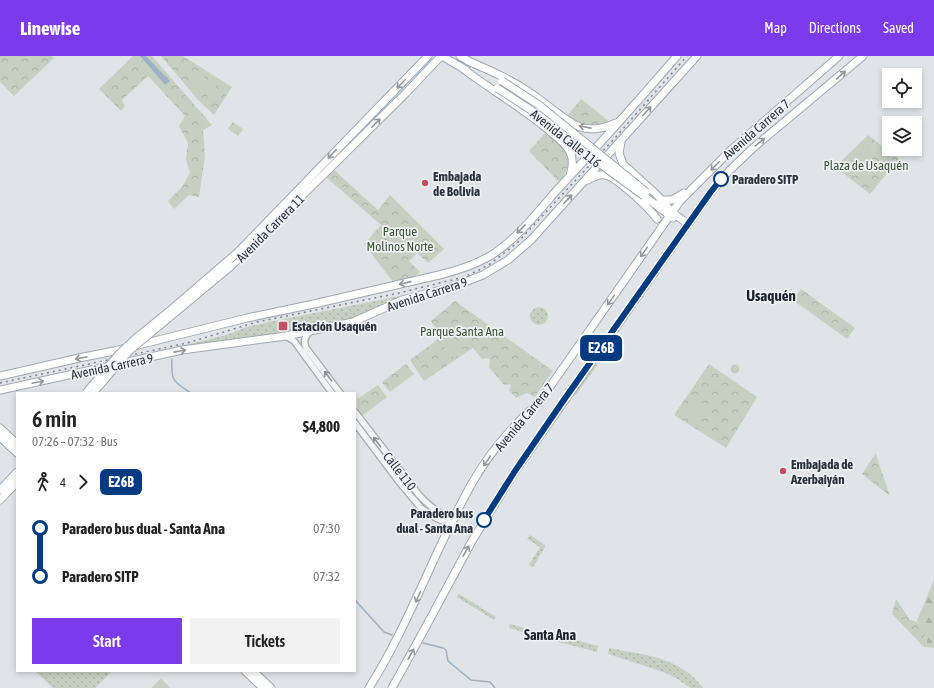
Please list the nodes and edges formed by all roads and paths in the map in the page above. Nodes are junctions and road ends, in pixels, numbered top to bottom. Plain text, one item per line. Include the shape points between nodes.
1 (428, 56) edge
2 (442, 56) edge
3 (460, 56) edge
4 (677, 56) edge
5 (697, 56) edge
6 (839, 56) edge
7 (863, 56) edge
8 (468, 61) junction
9 (462, 68) junction
10 (622, 120) junction
11 (621, 140) junction
12 (570, 176) junction
13 (582, 184) junction
14 (696, 185) junction
15 (645, 194) junction
16 (657, 199) junction
17 (671, 214) junction
18 (657, 219) junction
19 (687, 226) junction
20 (262, 227) junction
21 (658, 232) junction
22 (313, 330) junction
23 (286, 336) junction
24 (114, 351) junction
25 (0, 376) edge
26 (0, 390) edge
27 (87, 392) edge
28 (94, 392) edge
29 (331, 392) edge
30 (339, 392) edge
31 (356, 413) edge
32 (356, 424) edge
33 (0, 428) edge
34 (0, 437) edge
35 (16, 450) edge
36 (16, 450) edge
37 (16, 473) edge
38 (16, 483) edge
39 (0, 490) edge
40 (0, 500) edge
41 (452, 523) junction
42 (246, 672) edge
43 (254, 672) edge
44 (263, 688) edge
45 (271, 688) edge
46 (369, 688) edge
47 (392, 688) edge

1 -> 20 main road, Avenida Carrera 11
2 - 9 main road, Avenida Calle 116
28 -> 2 main road, Avenida Carrera 11, bridge via 130,350 231,266
3 - 8 main road, Avenida Calle 116
4 - 10 main road, Avenida Carrera 9
11 -> 5 main road, Avenida Carrera 9
6 -> 14 main road, Avenida Carrera 7 via 730,151
19 -> 7 main road, Avenida Carrera 7 via 730,170
10 -> 8 main road via 600,129 580,127 523,87
8 - 15 main road, Avenida Calle 116, bridge via 544,108
9 - 12 main road via 563,142 572,158
9 - 15 main road, Avenida Calle 116, bridge via 540,116 584,152
10 - 12 main road, Avenida Carrera 9
11 - 13 main road, Avenida Carrera 9
11 - 16 main road via 619,153 623,164
12 -> 24 main road, Avenida Carrera 9 via 505,245 490,256 456,271
13 - 18 main road via 596,176 610,177 646,206
22 -> 13 main road, Avenida Carrera 9 via 358,320 402,300 461,284 495,269 530,240
14 - 16 main road via 668,201
14 - 17 main road, Avenida Carrera 7
15 - 16 main road, Avenida Calle 116
16 - 17 main road
16 - 18 main road
17 - 19 main road
17 - 21 main road, Avenida Carrera 7
18 - 21 main road
47 -> 19 main road, Avenida Carrera 7 via 498,497
20 - 24 main road via 129,343
20 - 27 main road, Avenida Carrera 11, bridge via 238,252 119,354
21 -> 41 main road, Avenida Carrera 7 via 540,400 499,444 472,484
22 - 23 main road, Avenida Carrera 9
30 -> 22 street via 306,348 304,340
26 -> 23 main road, Avenida Carrera 9 via 182,350
23 - 29 street via 294,342
24 -> 25 main road, Avenida Carrera 9
41 -> 31 street, Calle 110 via 414,490
32 - 41 street, Calle 110 via 421,508 434,517
33 - 35 main road
34 - 36 main road
37 - 39 main road
38 - 40 main road
41 -> 46 main road, Avenida Carrera 7 via 403,629
42 - 44 main road
43 - 45 main road

